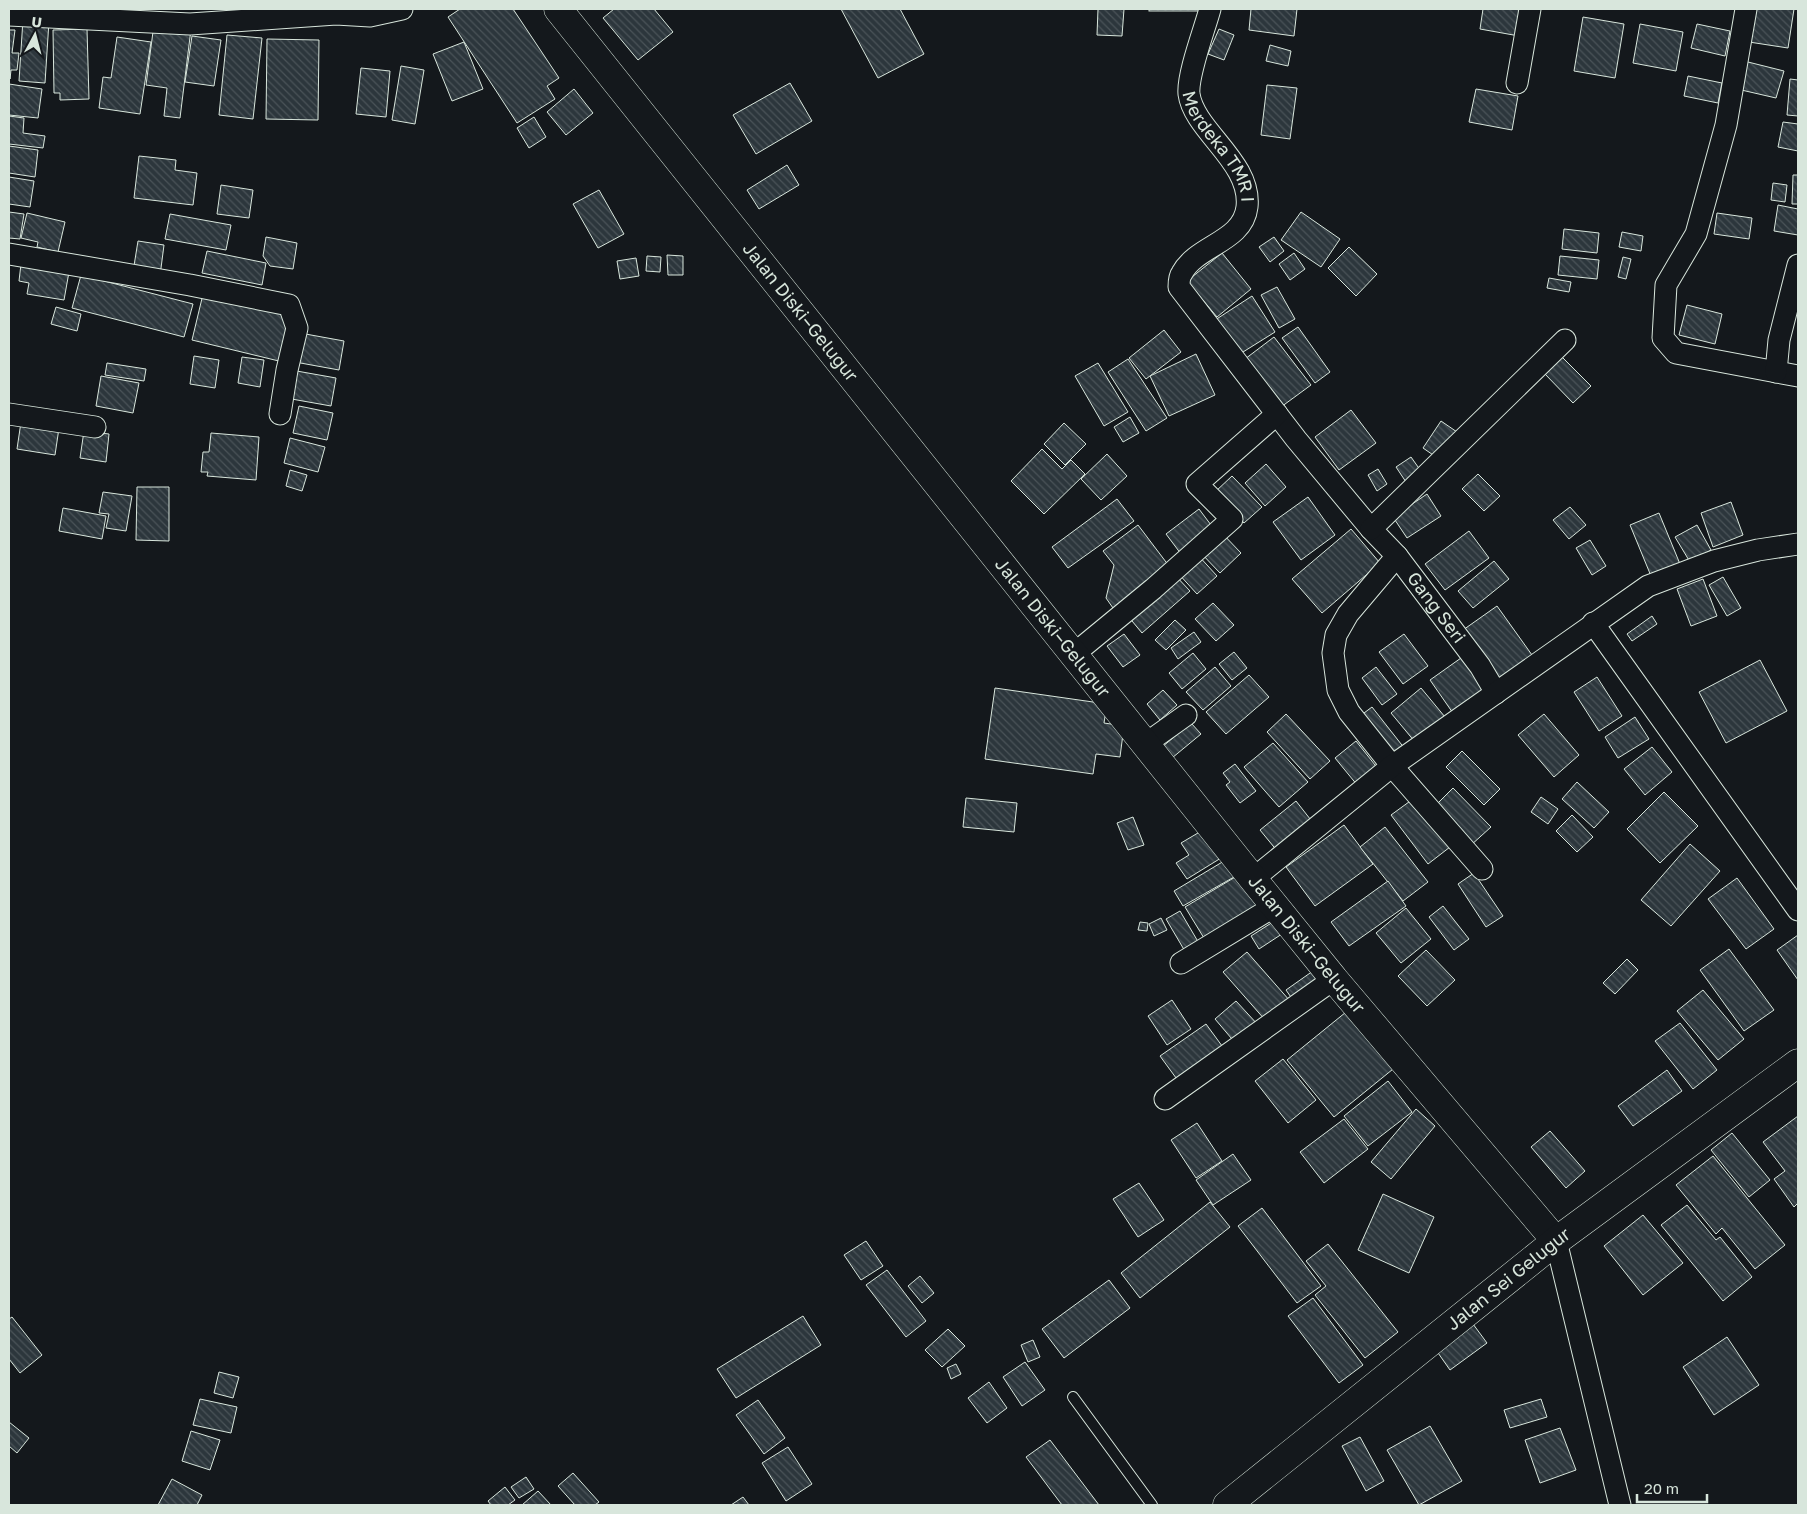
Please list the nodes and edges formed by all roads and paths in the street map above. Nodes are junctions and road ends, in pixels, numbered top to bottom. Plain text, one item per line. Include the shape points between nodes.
1 (402, 9) edge
2 (558, 9) edge
3 (1210, 9) edge
4 (1530, 9) edge
5 (1746, 9) edge
6 (9, 15) edge
7 (1516, 83) dead end
8 (9, 254) edge
9 (1798, 266) edge
10 (1179, 287) joint
11 (1565, 340) dead end
12 (1776, 372) junction
13 (1798, 376) edge
14 (9, 414) edge
15 (280, 414) dead end
16 (1277, 414) junction
17 (95, 427) dead end
18 (1371, 529) junction
19 (1798, 544) edge
20 (1397, 556) junction
21 (1593, 623) junction
22 (1074, 654) junction
23 (1496, 693) junction
24 (1186, 715) dead end
25 (1144, 745) junction
26 (1392, 766) junction
27 (1482, 869) dead end
28 (1253, 879) junction
29 (1275, 906) junction
30 (1798, 910) edge
31 (1181, 963) dead end
32 (1334, 979) junction
33 (1798, 1063) edge
34 (1165, 1098) dead end
35 (1556, 1241) junction
36 (1073, 1397) dead end
37 (1152, 1505) edge
38 (1227, 1505) edge
39 (1620, 1505) edge

1 - 6 street via 370,16 336,14 190,24
2 - 22 main road, Jalan Diski–Gelugur
3 - 10 street, Merdeka TMR I via 1189,95 1195,110 1237,170 1246,188 1247,208 1237,230 1181,273
4 - 7 street
5 - 12 street via 1726,125 1696,234 1666,285 1663,338 1676,353
8 - 15 street via 289,305 297,328
9 - 12 street via 1779,340
10 - 16 street, Gang Seri
11 - 18 street
12 - 13 street
14 - 17 street
16 - 18 street, Gang Seri
16 - 22 street via 1197,484 1232,520
18 - 20 street, Gang Seri
19 - 21 street via 1714,561 1648,586
20 - 23 street, Gang Seri via 1480,666
20 - 26 street via 1348,614 1336,635 1333,654 1338,690 1349,712
21 - 23 street
21 - 30 street
22 - 25 main road, Jalan Diski–Gelugur
23 - 26 street
24 - 25 street
25 - 28 main road, Jalan Diski–Gelugur
26 - 27 street
26 - 28 street
28 - 29 main road, Jalan Diski–Gelugur
29 - 31 street
29 - 32 main road, Jalan Diski–Gelugur
32 - 34 street
32 - 35 main road, Jalan Diski–Gelugur
33 - 35 main road, Jalan Sei Gelugur
35 - 38 main road, Jalan Sei Gelugur
35 - 39 street
36 - 37 lane

